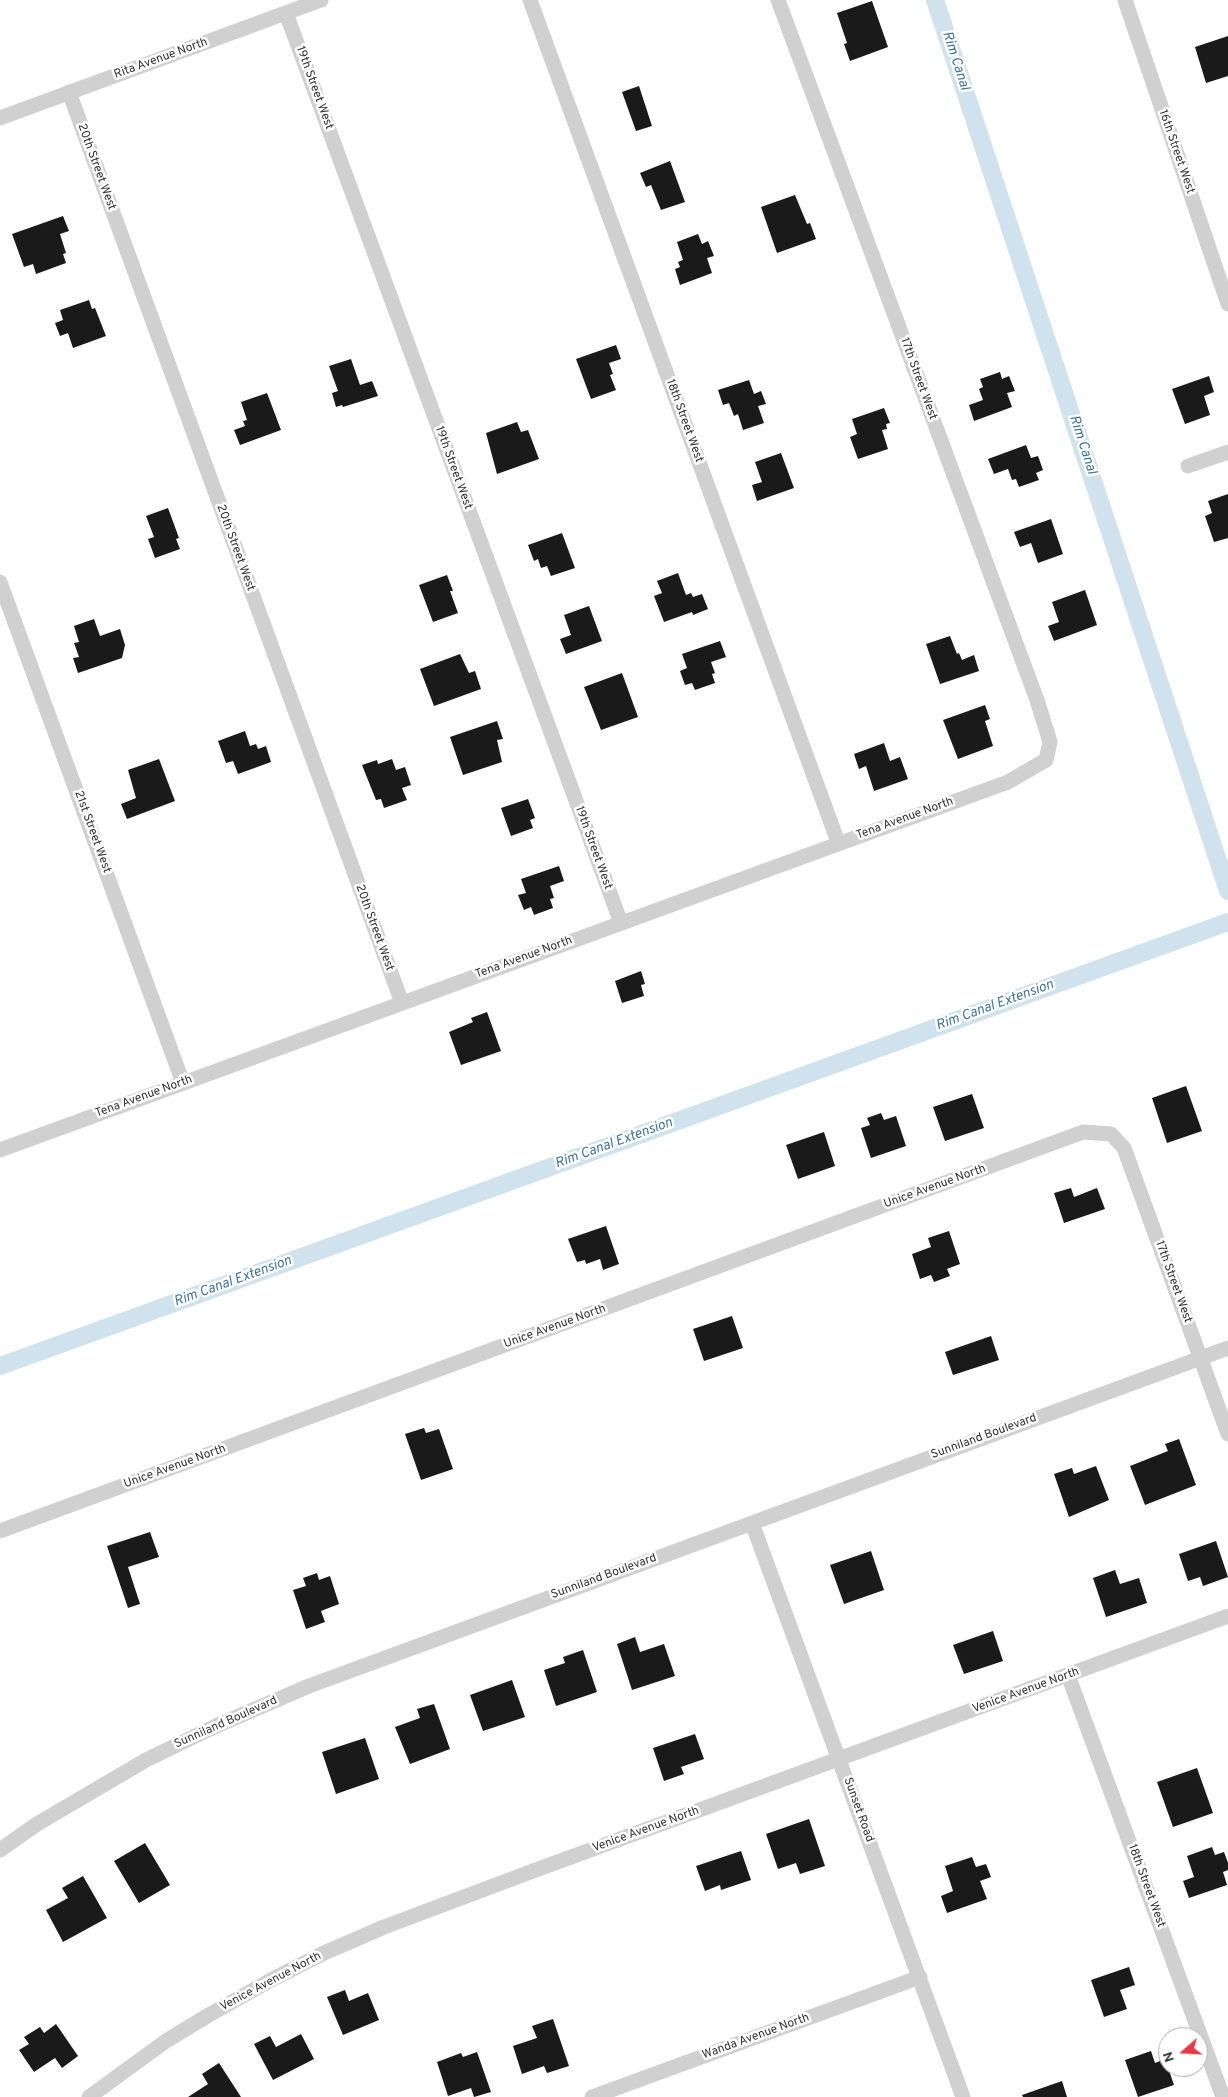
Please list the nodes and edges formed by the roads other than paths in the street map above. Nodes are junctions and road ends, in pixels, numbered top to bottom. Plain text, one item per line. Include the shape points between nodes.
1 (321, 0) edge
2 (530, 0) edge
3 (778, 0) edge
4 (1125, 0) edge
5 (286, 13) junction
6 (69, 92) junction
7 (0, 118) edge
8 (1228, 304) edge
9 (1228, 452) edge
10 (1188, 466) dead end
11 (0, 582) edge
12 (1046, 760) joint
13 (838, 842) junction
14 (620, 923) junction
15 (402, 1003) junction
16 (183, 1083) junction
17 (1111, 1134) joint
18 (0, 1150) edge
19 (1228, 1348) edge
20 (1200, 1358) junction
21 (1228, 1434) edge
22 (752, 1523) junction
23 (0, 1531) edge
24 (1228, 1616) edge
25 (1068, 1675) junction
26 (840, 1760) junction
27 (0, 1850) edge
28 (920, 1977) junction
29 (89, 2097) edge
30 (592, 2097) edge
31 (963, 2097) edge
32 (1223, 2097) edge

1 - 5 street, Rita Avenue North
2 - 13 street, 18th Street West
3 - 12 street, 17th Street West via 1036,700 1050,742
4 - 8 street, 16th Street West
5 - 6 street, Rita Avenue North
5 - 14 street, 19th Street West
6 - 7 street, Rita Avenue North
6 - 15 street, 20th Street West
9 - 10 street
11 - 16 street, 21st Street West
12 - 13 street, Tena Avenue North via 1008,782
13 - 14 street, Tena Avenue North
14 - 15 street, Tena Avenue North
15 - 16 street, Tena Avenue North
16 - 18 street, Tena Avenue North
17 - 20 street, 17th Street West via 1124,1148
17 - 23 street, Unice Avenue North via 1083,1132
19 - 20 street, Sunniland Boulevard
20 - 21 street, 17th Street West
20 - 22 street, Sunniland Boulevard
22 - 26 street, Sunset Road
22 - 27 street, Sunniland Boulevard via 309,1686 216,1726 99,1786
24 - 25 street, Venice Avenue North
25 - 26 street, Venice Avenue North
25 - 32 street, 18th Street West
26 - 28 street, Sunset Road
26 - 29 street, Venice Avenue North via 524,1874 324,1953 190,2026
28 - 30 street, Wanda Avenue North
28 - 31 street, Sunset Road

